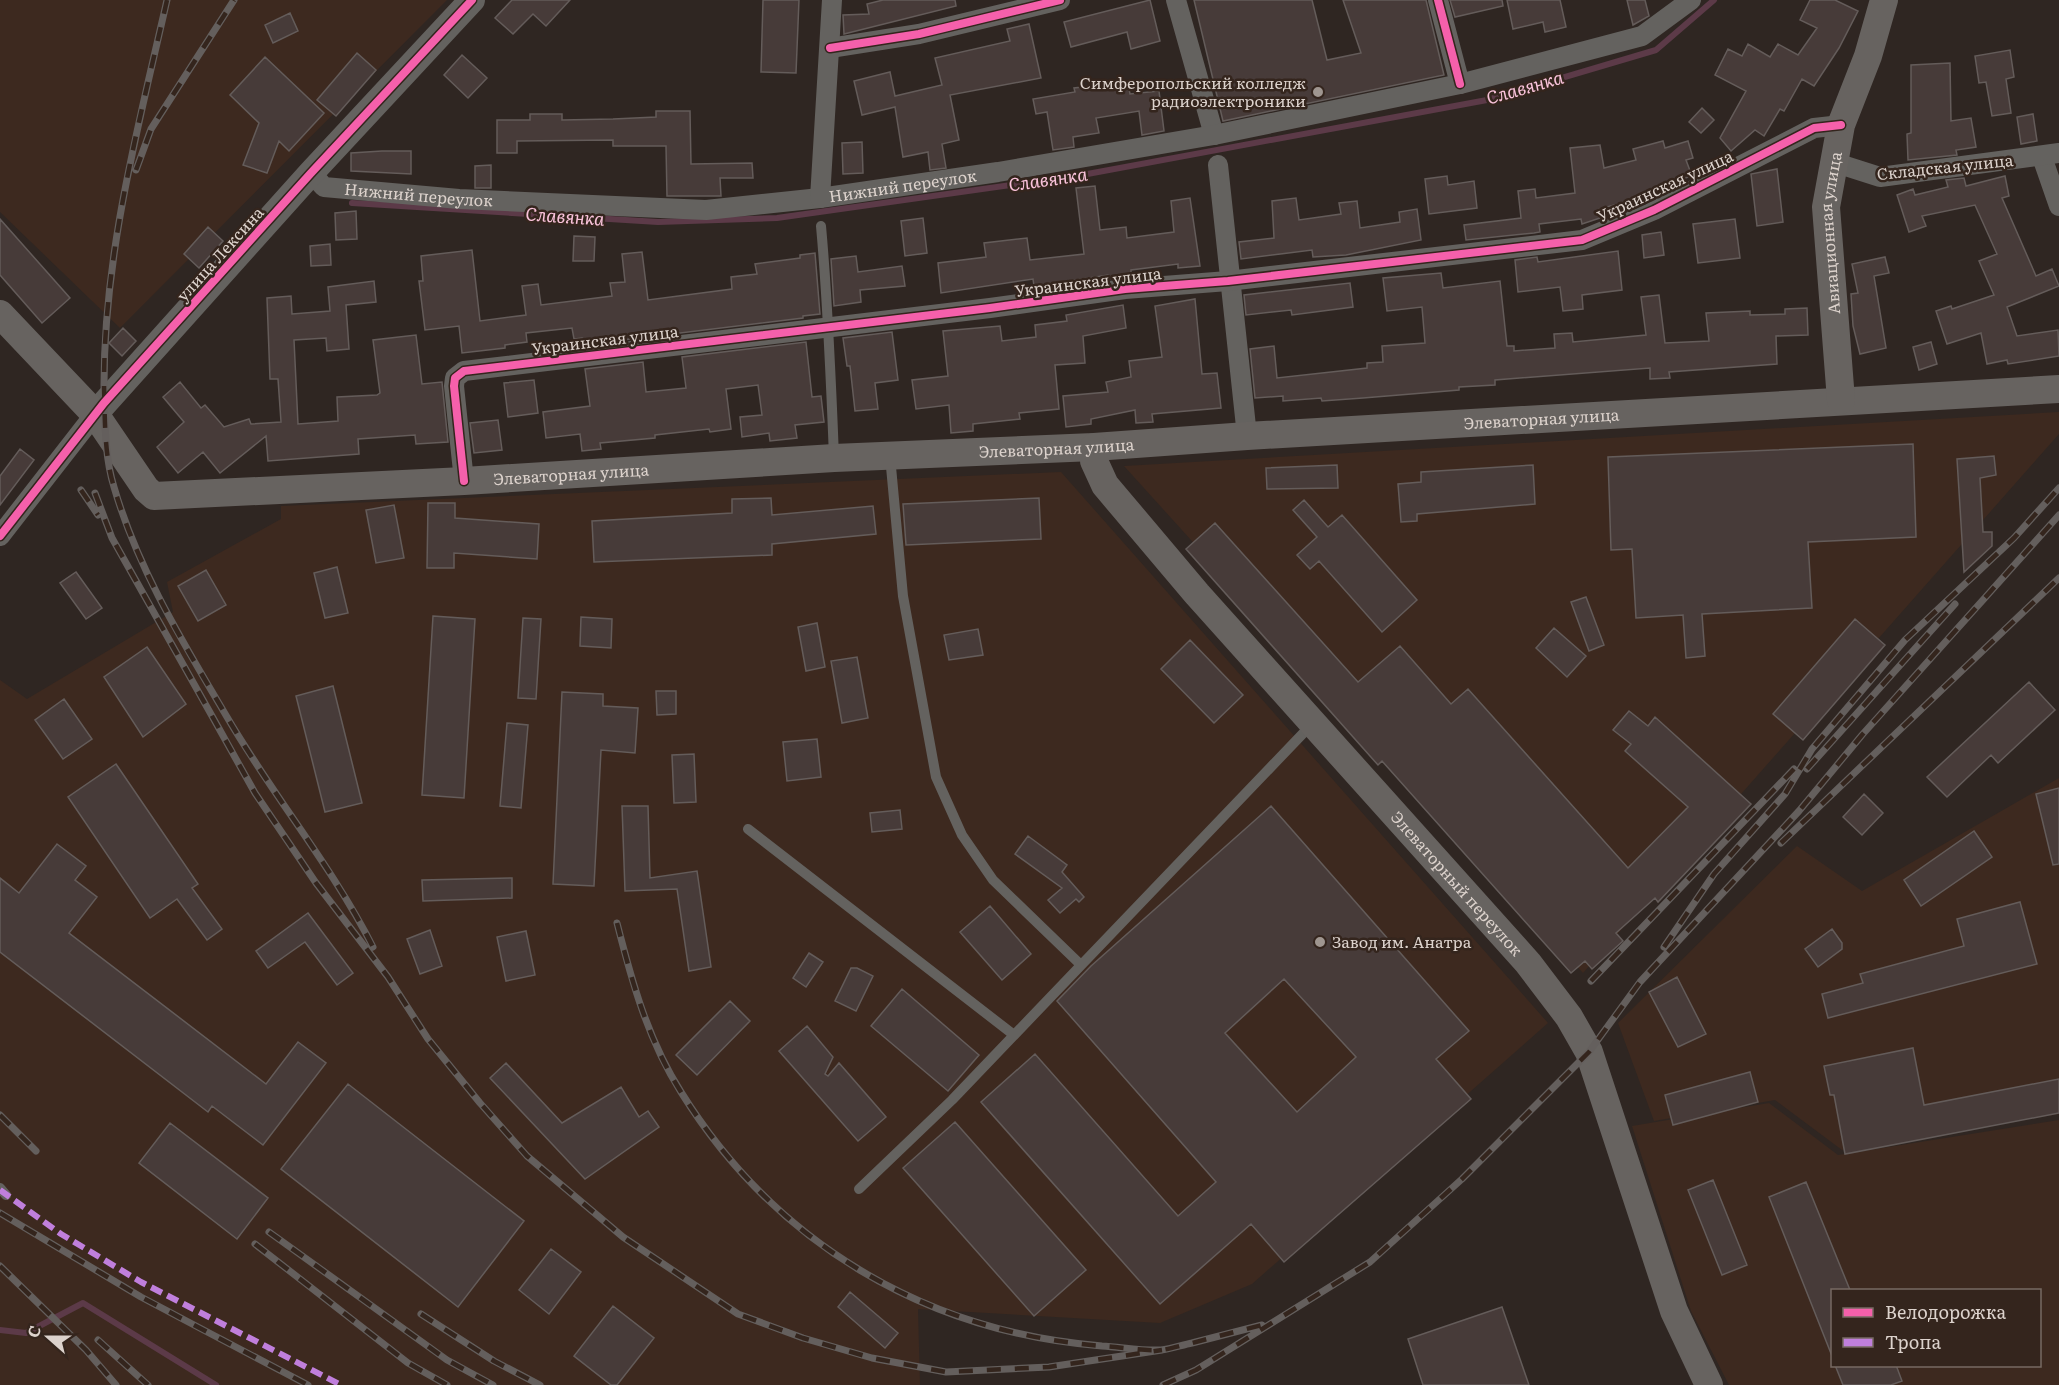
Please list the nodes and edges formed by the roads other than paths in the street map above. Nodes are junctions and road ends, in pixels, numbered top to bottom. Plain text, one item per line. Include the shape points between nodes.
1 (472, 0) edge
2 (832, 0) edge
3 (1060, 0) edge
4 (1176, 0) edge
5 (1438, 0) edge
6 (1691, 0) edge
7 (1884, 0) edge
8 (830, 48) junction
9 (1460, 84) junction
10 (1841, 125) junction
11 (1214, 135) junction
12 (2051, 155) edge
13 (1833, 162) junction
14 (1218, 165) dead end
15 (311, 173) junction
16 (820, 198) junction
17 (2059, 206) edge
18 (821, 226) dead end
19 (1228, 280) junction
20 (0, 314) edge
21 (830, 327) junction
22 (2059, 389) edge
23 (1841, 400) junction
24 (95, 414) junction
25 (1247, 436) junction
26 (1094, 447) junction
27 (890, 455) junction
28 (834, 458) junction
29 (464, 481) junction
30 (0, 536) edge
31 (1313, 723) junction
32 (748, 829) dead end
33 (1081, 965) junction
34 (1014, 1035) junction
35 (859, 1189) dead end
36 (1709, 1385) edge

1 - 15 street, улица Лексина
2 - 8 street
3 - 8 street via 919,34
4 - 11 street
5 - 9 street
6 - 9 street, Нижний переулок via 1642,36
7 - 10 main road, Авиационная улица via 1868,56
8 - 16 street
9 - 11 street, Нижний переулок
10 - 13 main road, Авиационная улица
10 - 19 street, Украинская улица via 1814,128 1654,210 1582,240
11 - 16 street, Нижний переулок
12 - 13 street, Складская улица via 1880,177
12 - 17 street
13 - 23 main road, Авиационная улица via 1826,207
14 - 19 street
15 - 16 street, Нижний переулок via 324,187 470,200 706,210
15 - 24 street, улица Лексина
18 - 21 lane
19 - 21 street, Украинская улица via 1125,289
19 - 25 street
20 - 24 main road
21 - 28 lane
21 - 29 street, Украинская улица via 464,371 458,374 454,386
22 - 23 main road, Элеваторная улица
23 - 25 main road, Элеваторная улица
24 - 29 main road, Элеваторная улица via 154,496
24 - 30 street, улица Лексина
25 - 26 main road, Элеваторная улица
26 - 27 main road, Элеваторная улица
26 - 31 main road, Элеваторный переулок via 1094,461 1105,485
27 - 28 main road, Элеваторная улица
27 - 33 lane via 903,596 936,777 962,835 993,880
28 - 29 main road, Элеваторная улица
31 - 33 lane
31 - 36 main road, Элеваторный переулок via 1528,963 1569,1017 1589,1052 1674,1311
32 - 34 lane
33 - 34 lane
34 - 35 lane

